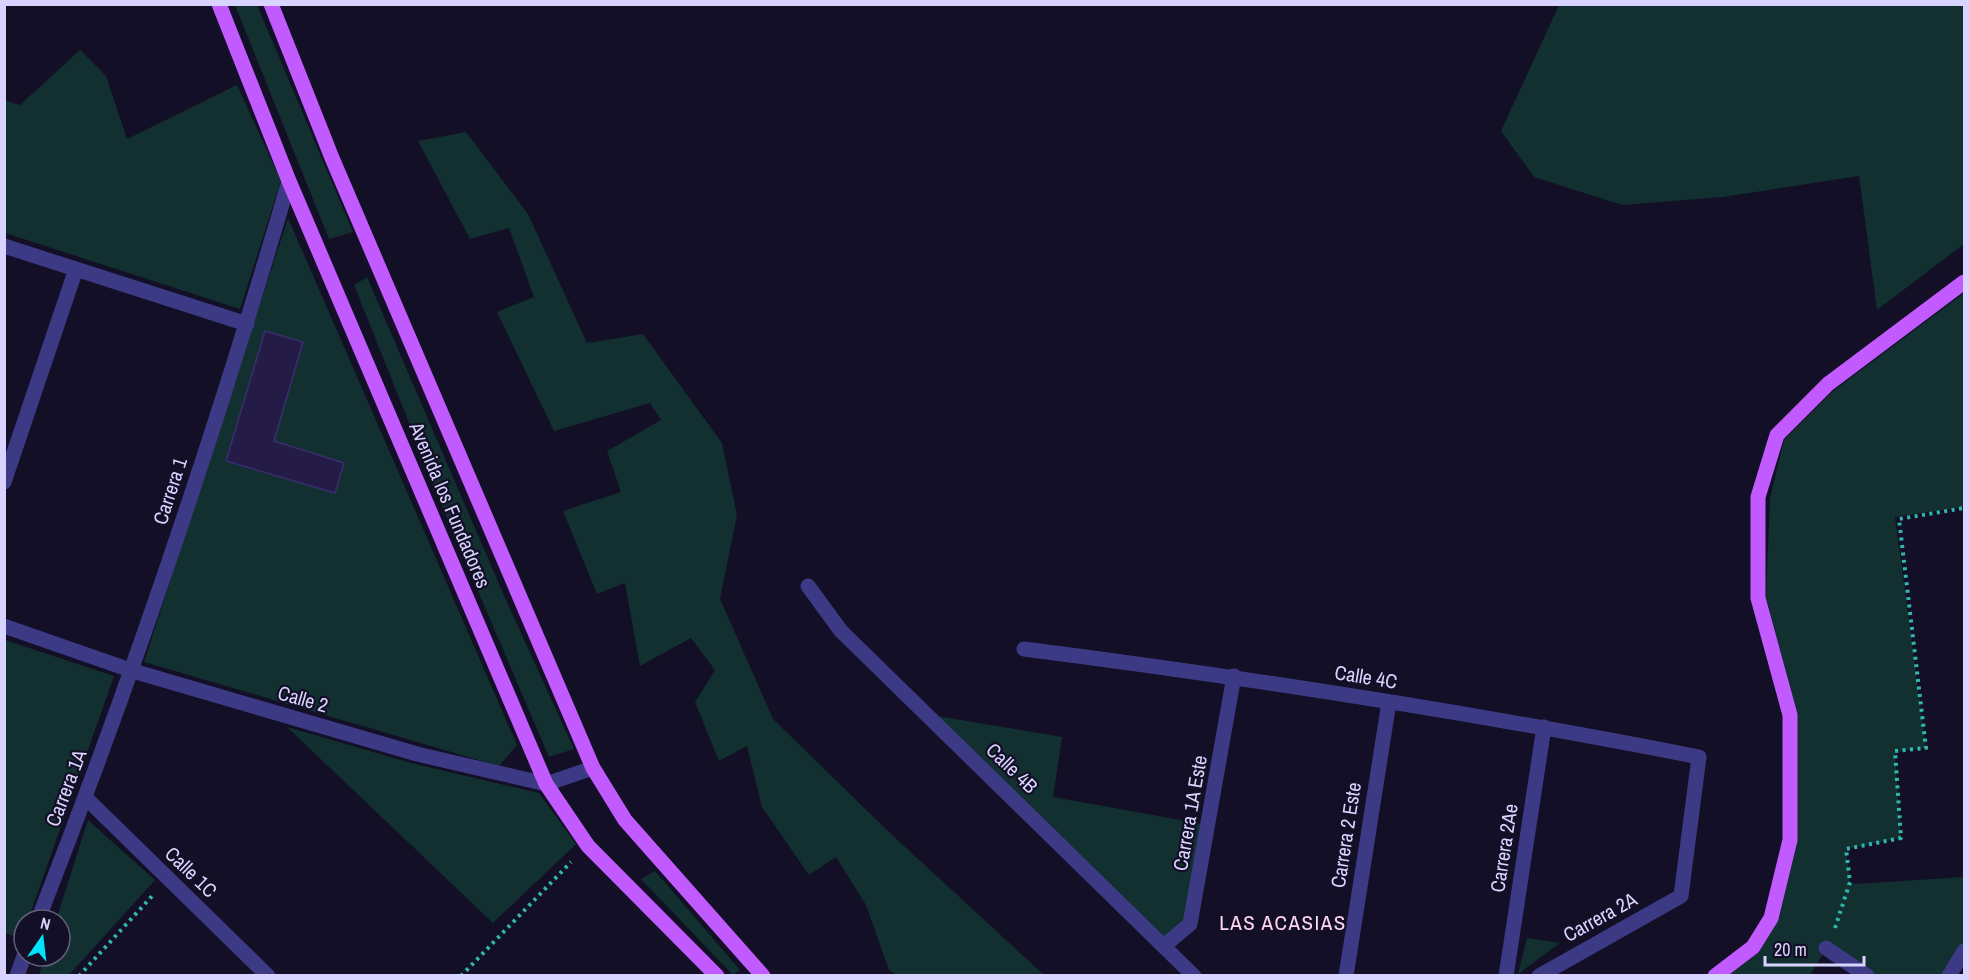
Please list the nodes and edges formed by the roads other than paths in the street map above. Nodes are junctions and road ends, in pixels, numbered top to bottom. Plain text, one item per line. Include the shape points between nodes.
1 (219, 4) edge
2 (271, 4) edge
3 (289, 181) junction
4 (4, 246) edge
5 (76, 269) junction
6 (1965, 282) edge
7 (247, 324) junction
8 (4, 482) edge
9 (808, 586) dead end
10 (4, 626) edge
11 (1024, 649) dead end
12 (133, 671) junction
13 (1234, 676) junction
14 (1389, 702) junction
15 (1544, 727) junction
16 (593, 768) junction
17 (546, 784) junction
18 (86, 798) junction
19 (1681, 896) joint
20 (43, 908) edge
21 (1165, 945) junction
22 (1826, 948) road end
23 (1965, 951) edge
24 (268, 975) edge
25 (717, 975) edge
26 (763, 975) edge
27 (1194, 975) edge
28 (1346, 975) edge
29 (1506, 975) edge
30 (1539, 975) edge
31 (1715, 975) edge
32 (1867, 975) edge
33 (1949, 975) edge

1 - 3 main road, Avenida los Fundadores
2 - 16 main road, Avenida los Fundadores via 332,158
3 - 7 street, Carrera 1
3 - 17 main road, Avenida los Fundadores
4 - 5 street
5 - 7 street
5 - 8 street
6 - 31 main road via 1828,384 1778,435 1758,497 1758,598 1790,715 1790,840 1771,918 1754,947
7 - 12 street, Carrera 1
9 - 21 street, Calle 4B via 841,631
10 - 12 street, Calle 2
11 - 13 street, Calle 4C
12 - 17 street, Calle 2 via 417,754
12 - 18 street, Carrera 1A
13 - 14 street, Calle 4C
13 - 21 street, Carrera 1A Este via 1190,924
14 - 15 street, Calle 4C
14 - 28 street, Carrera 2 Este
15 - 19 street, Calle 4C via 1699,757
15 - 29 street, Carrera 2Ae
16 - 17 street
16 - 26 main road, Avenida los Fundadores via 625,820
17 - 25 main road, Avenida los Fundadores via 588,846
18 - 20 street, Carrera 1A
18 - 24 street, Calle 1C
19 - 30 street, Carrera 2A
21 - 27 street, Calle 4B
22 - 32 street
23 - 33 street

